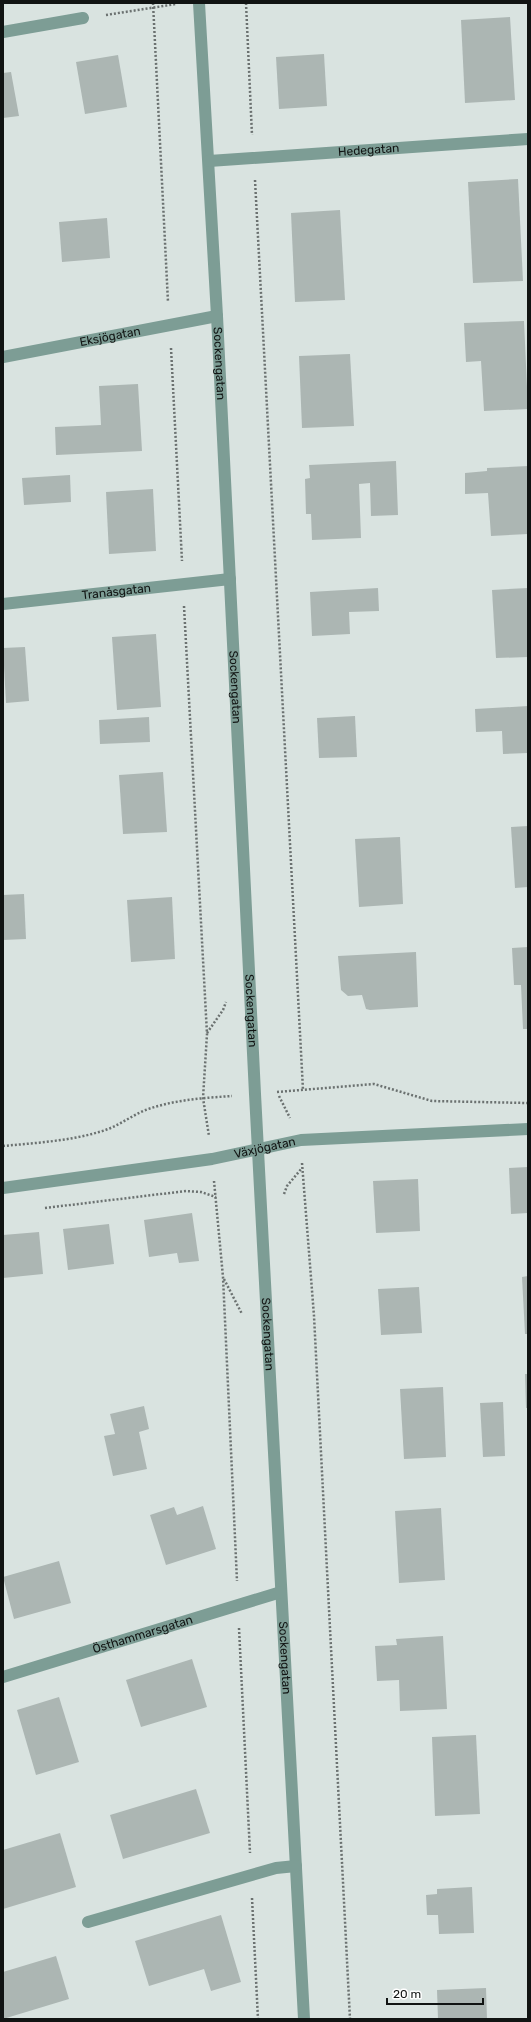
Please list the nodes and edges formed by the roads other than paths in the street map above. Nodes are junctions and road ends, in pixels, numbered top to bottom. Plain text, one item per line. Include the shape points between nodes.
1 (200, 3) edge
2 (83, 18) road end
3 (3, 32) edge
4 (528, 139) edge
5 (209, 161) junction
6 (218, 316) junction
7 (3, 357) edge
8 (230, 579) junction
9 (3, 604) edge
10 (528, 1128) edge
11 (259, 1149) junction
12 (3, 1188) edge
13 (281, 1592) junction
14 (3, 1677) edge
15 (296, 1866) junction
16 (88, 1922) dead end
17 (304, 2019) edge

1 - 5 street, Sockengatan
2 - 3 street
4 - 5 street, Hedegatan
5 - 6 street, Sockengatan
6 - 7 street, Eksjögatan
6 - 8 street, Sockengatan
8 - 9 street, Tranåsgatan
8 - 11 street, Sockengatan
10 - 11 street, Växjögatan via 301,1140
11 - 12 street, Växjögatan via 212,1159
11 - 13 street, Sockengatan
13 - 14 street, Östhammarsgatan
13 - 15 street, Sockengatan
15 - 16 street via 276,1868
15 - 17 street, Sockengatan

